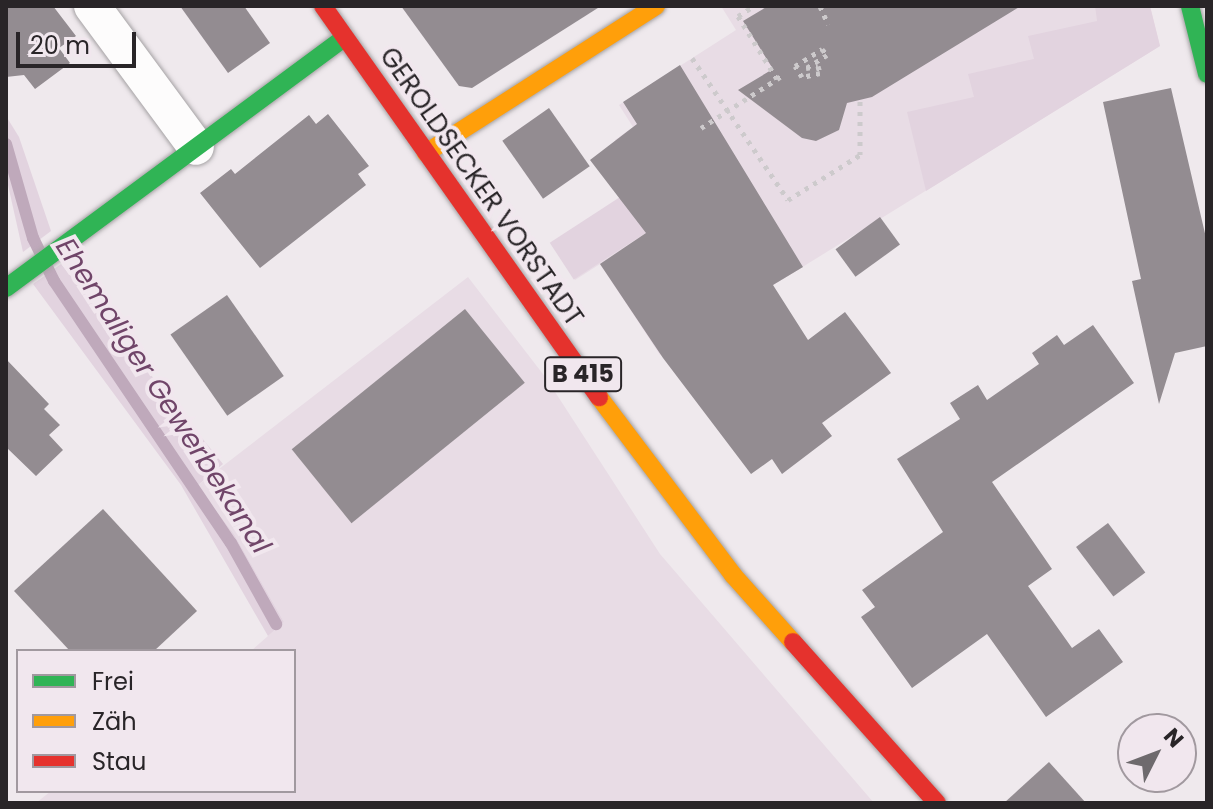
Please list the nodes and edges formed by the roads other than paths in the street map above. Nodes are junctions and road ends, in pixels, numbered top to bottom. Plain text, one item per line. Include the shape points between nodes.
1 (92, 6) edge
2 (323, 6) edge
3 (656, 6) edge
4 (1190, 6) edge
5 (344, 38) junction
6 (1207, 74) edge
7 (196, 147) junction
8 (426, 153) junction
9 (6, 288) edge
10 (937, 803) edge

1 - 7 street
2 - 5 main road, GEROLDSECKER VORSTADT / B 415
3 - 8 main road
4 - 6 main road
5 - 7 main road
5 - 8 main road, GEROLDSECKER VORSTADT / B 415
7 - 9 main road via 66,238
8 - 10 main road, GEROLDSECKER VORSTADT / B 415 via 534,310 733,575

